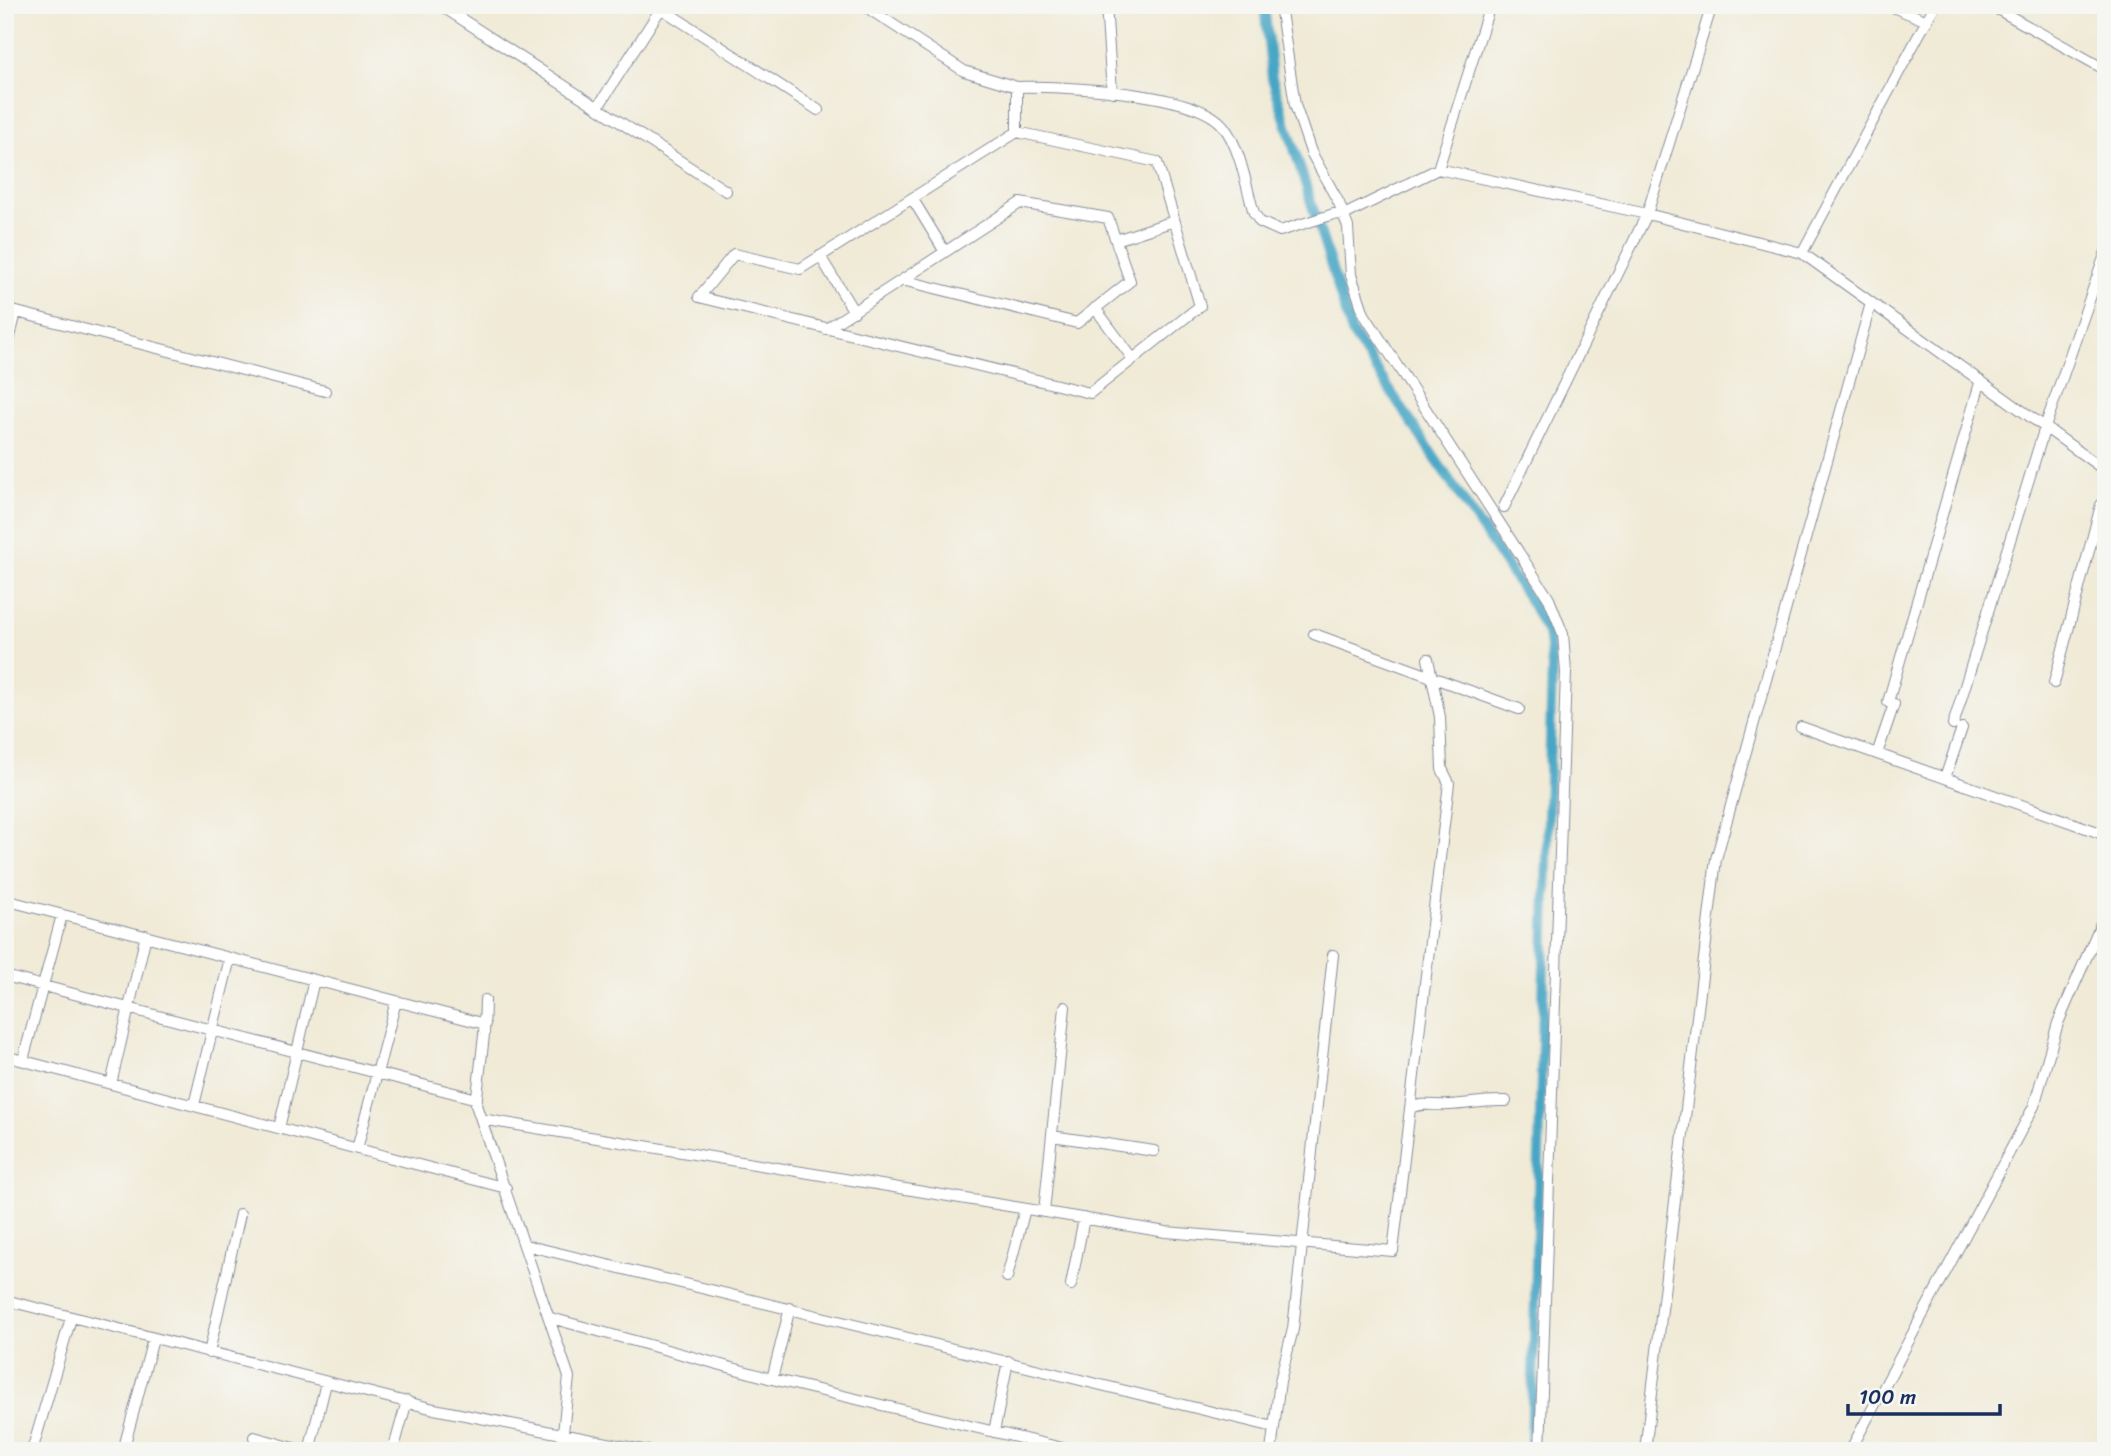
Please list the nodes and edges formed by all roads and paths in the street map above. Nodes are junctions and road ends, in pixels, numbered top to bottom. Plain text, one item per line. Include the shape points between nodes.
1 (440, 5) edge
2 (863, 5) edge
3 (1107, 5) edge
4 (1280, 5) edge
5 (1490, 5) edge
6 (1712, 5) edge
7 (1888, 5) edge
8 (1935, 5) edge
9 (1990, 5) edge
10 (660, 6) edge
11 (1927, 21) junction
12 (2106, 70) edge
13 (1017, 87) junction
14 (1112, 92) junction
15 (598, 107) junction
16 (818, 110) dead end
17 (1017, 132) junction
18 (1438, 169) junction
19 (726, 191) dead end
20 (912, 198) junction
21 (1647, 214) junction
22 (1339, 215) junction
23 (1174, 220) junction
24 (1116, 240) junction
25 (945, 252) junction
26 (2106, 252) edge
27 (1802, 253) junction
28 (820, 256) junction
29 (902, 280) junction
30 (1871, 303) junction
31 (1095, 308) junction
32 (10, 311) edge
33 (854, 312) junction
34 (827, 329) junction
35 (5, 357) edge
36 (1133, 359) junction
37 (1980, 383) junction
38 (325, 391) dead end
39 (2045, 427) junction
40 (2106, 471) edge
41 (2106, 499) edge
42 (1504, 507) dead end
43 (1314, 635) dead end
44 (1428, 659) dead end
45 (1432, 678) junction
46 (2054, 683) dead end
47 (1519, 709) dead end
48 (1801, 727) dead end
49 (1877, 754) junction
50 (1945, 778) junction
51 (2106, 835) edge
52 (5, 900) edge
53 (2106, 912) edge
54 (62, 915) junction
55 (146, 935) junction
56 (1334, 955) dead end
57 (230, 958) junction
58 (5, 976) edge
59 (314, 980) junction
60 (44, 986) junction
61 (485, 1000) dead end
62 (396, 1001) junction
63 (1065, 1007) dead end
64 (131, 1008) junction
65 (485, 1024) junction
66 (213, 1030) junction
67 (296, 1053) junction
68 (5, 1056) edge
69 (23, 1060) junction
70 (378, 1074) junction
71 (111, 1084) junction
72 (477, 1099) junction
73 (1506, 1101) dead end
74 (194, 1105) junction
75 (1410, 1108) junction
76 (481, 1119) junction
77 (279, 1128) junction
78 (1052, 1136) junction
79 (357, 1149) junction
80 (1154, 1152) dead end
81 (506, 1188) junction
82 (1025, 1209) junction
83 (1044, 1212) junction
84 (240, 1214) dead end
85 (1084, 1219) junction
86 (1303, 1243) junction
87 (525, 1245) junction
88 (1007, 1276) dead end
89 (1071, 1285) dead end
90 (5, 1300) edge
91 (790, 1308) junction
92 (71, 1318) junction
93 (551, 1318) junction
94 (153, 1339) junction
95 (209, 1353) junction
96 (1008, 1362) junction
97 (772, 1379) junction
98 (326, 1383) junction
99 (407, 1401) junction
100 (1274, 1427) junction
101 (995, 1432) junction
102 (563, 1434) junction
103 (254, 1437) dead end
104 (32, 1451) edge
105 (123, 1451) edge
106 (307, 1451) edge
107 (393, 1451) edge
108 (561, 1451) edge
109 (648, 1451) edge
110 (1075, 1451) edge
111 (1271, 1451) edge
112 (1540, 1451) edge
113 (1645, 1451) edge
114 (1850, 1451) edge

1 - 15 street
2 - 13 street via 964,71
3 - 14 street
4 - 22 street via 1289,79 1303,131
5 - 18 street
6 - 21 street
7 - 11 street
8 - 11 street
9 - 12 street
10 - 15 street
10 - 16 street
11 - 27 street
13 - 14 street
13 - 17 street
14 - 22 street via 1188,106 1215,117 1232,141 1254,213 1269,228 1280,231
15 - 19 street
17 - 20 street
17 - 23 street via 1157,162
18 - 21 street
18 - 22 street
20 - 25 street
20 - 28 street
21 - 27 street
21 - 42 street
22 - 112 street via 1348,227 1351,275 1364,314 1549,599 1563,634 1566,672
23 - 24 street
23 - 36 street via 1200,306
24 - 25 street via 1108,218 1020,203
24 - 31 street via 1130,281
25 - 29 street
26 - 39 street
27 - 30 street
28 - 33 street
28 - 34 street via 800,269 734,254 699,298
29 - 31 street via 1077,323
29 - 33 street
30 - 37 street
30 - 113 street via 1716,859
31 - 36 street
32 - 35 street
32 - 38 street
33 - 34 street
34 - 36 street via 1090,393
37 - 39 street
37 - 49 street
39 - 40 street
39 - 50 street
41 - 46 street
43 - 45 street
44 - 45 street
45 - 47 street
45 - 75 street via 1440,717 1442,769 1449,783
48 - 49 street
49 - 50 street
50 - 51 street
52 - 54 street
53 - 114 street via 2058,1023 2034,1105
54 - 55 street
54 - 60 street
55 - 57 street
55 - 64 street
56 - 86 street
57 - 59 street
57 - 66 street
58 - 60 street
59 - 62 street
59 - 67 street
60 - 64 street
60 - 69 street
61 - 65 street
62 - 65 street
62 - 70 street
63 - 78 street
64 - 66 street
64 - 71 street
65 - 72 street
66 - 67 street
66 - 74 street
67 - 70 street
67 - 77 street
68 - 69 street
69 - 71 street
70 - 72 street
70 - 79 street
71 - 74 street
72 - 76 street
73 - 75 street
74 - 77 street
75 - 86 street via 1393,1251
76 - 81 street
76 - 82 street
77 - 79 street
78 - 80 street
78 - 83 street
79 - 81 street
81 - 87 street
82 - 83 street
82 - 88 street
83 - 85 street
84 - 95 street
85 - 86 street via 1166,1232
85 - 89 street
86 - 100 street via 1293,1329
87 - 91 street
87 - 93 street
90 - 92 street
91 - 96 street
91 - 97 street
92 - 94 street
92 - 104 street
93 - 97 street
93 - 102 street via 569,1377
94 - 95 street
94 - 105 street
95 - 98 street
96 - 100 street
96 - 101 street
97 - 101 street
98 - 99 street
98 - 106 street
99 - 102 street
99 - 107 street
100 - 111 street
101 - 110 street
102 - 108 street
102 - 109 street
103 - 106 street

